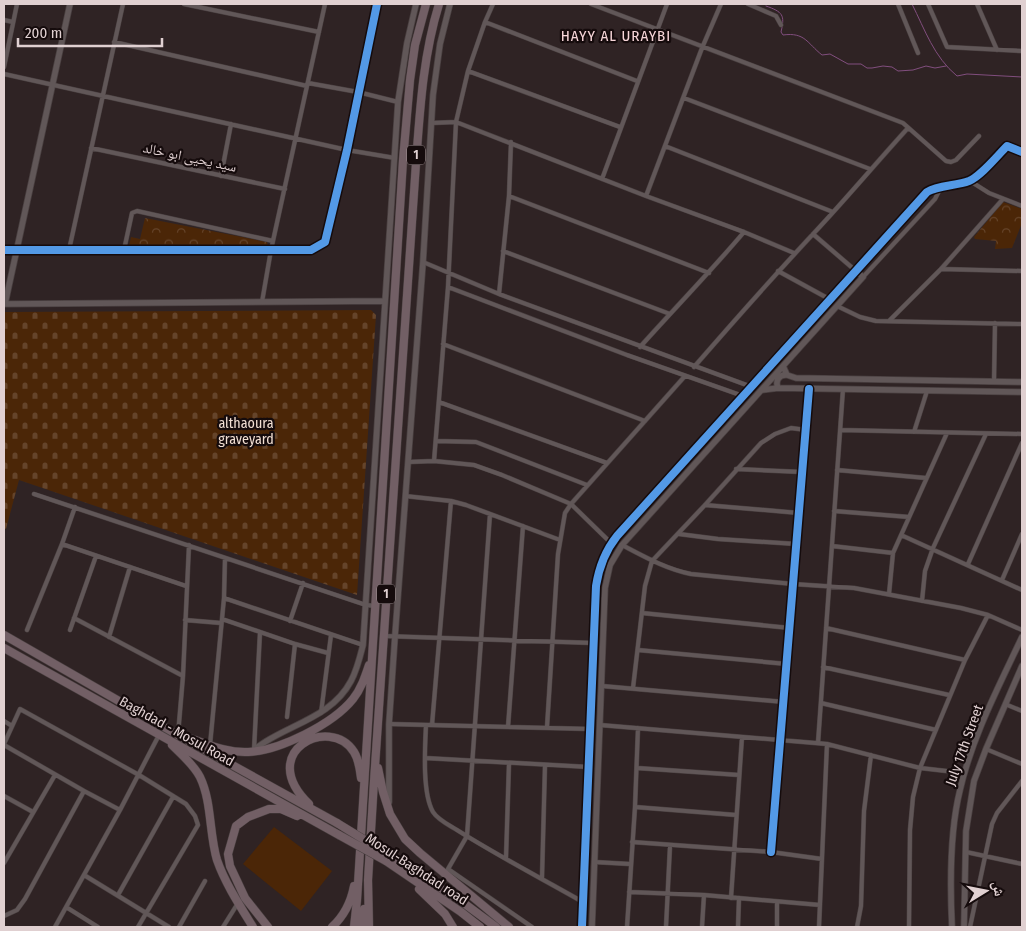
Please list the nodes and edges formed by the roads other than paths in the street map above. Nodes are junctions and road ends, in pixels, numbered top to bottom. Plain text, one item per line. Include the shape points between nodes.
1 (17, 4) edge
2 (70, 4) edge
3 (122, 4) edge
4 (184, 4) edge
5 (325, 4) edge
6 (377, 4) edge
7 (416, 4) edge
8 (426, 4) edge
9 (439, 4) edge
10 (450, 4) edge
11 (493, 4) edge
12 (590, 4) edge
13 (667, 4) edge
14 (721, 4) edge
15 (748, 4) edge
16 (898, 4) edge
17 (928, 4) edge
18 (977, 4) edge
19 (759, 6) edge
20 (4, 20) edge
21 (13, 22) junction
22 (484, 22) junction
23 (781, 25) dead end
24 (657, 29) junction
25 (319, 32) junction
26 (114, 42) junction
27 (702, 48) junction
28 (996, 50) junction
29 (1022, 51) edge
30 (918, 53) dead end
31 (4, 67) edge
32 (468, 71) junction
33 (4, 74) edge
34 (410, 80) junction
35 (637, 81) junction
36 (51, 84) junction
37 (422, 84) junction
38 (308, 85) junction
39 (358, 92) junction
40 (102, 96) junction
41 (684, 98) junction
42 (398, 102) junction
43 (456, 122) junction
44 (431, 123) junction
45 (231, 124) junction
46 (620, 127) junction
47 (908, 128) junction
48 (979, 136) dead end
49 (296, 139) junction
50 (511, 142) junction
51 (665, 146) junction
52 (91, 148) junction
53 (347, 150) junction
54 (1022, 152) edge
55 (394, 158) junction
56 (403, 160) junction
57 (870, 169) junction
58 (221, 176) junction
59 (602, 179) junction
60 (970, 181) junction
61 (940, 189) junction
62 (285, 190) junction
63 (509, 196) junction
64 (646, 196) junction
65 (1003, 199) junction
66 (1022, 206) edge
67 (833, 212) junction
68 (744, 232) junction
69 (813, 234) junction
70 (273, 240) junction
71 (4, 250) edge
72 (15, 250) junction
73 (69, 250) junction
74 (124, 250) junction
75 (271, 250) junction
76 (503, 251) junction
77 (794, 253) junction
78 (423, 262) junction
79 (941, 269) junction
80 (778, 271) junction
81 (856, 271) junction
82 (1022, 271) edge
83 (448, 274) junction
84 (709, 274) junction
85 (863, 277) junction
86 (448, 287) junction
87 (499, 294) junction
88 (831, 300) junction
89 (385, 301) junction
90 (262, 302) junction
91 (4, 304) edge
92 (837, 306) junction
93 (395, 307) junction
94 (407, 308) junction
95 (670, 314) junction
96 (889, 321) junction
97 (995, 324) junction
98 (1022, 324) edge
99 (443, 344) junction
100 (632, 344) junction
101 (640, 347) junction
102 (627, 355) junction
103 (783, 366) junction
104 (694, 367) junction
105 (706, 371) junction
106 (787, 375) junction
107 (685, 376) junction
108 (700, 382) junction
109 (994, 382) junction
110 (1022, 382) edge
111 (752, 387) junction
112 (778, 388) junction
113 (809, 388) junction
114 (843, 389) junction
115 (762, 390) junction
116 (927, 391) junction
117 (1022, 392) edge
118 (744, 397) junction
119 (439, 402) junction
120 (645, 421) junction
121 (806, 430) junction
122 (840, 430) junction
123 (914, 432) junction
124 (947, 433) junction
125 (986, 434) junction
126 (1022, 434) edge
127 (436, 441) junction
128 (1022, 442) edge
129 (691, 455) junction
130 (697, 460) junction
131 (434, 461) junction
132 (408, 462) junction
133 (607, 463) junction
134 (736, 469) junction
135 (837, 470) junction
136 (802, 472) junction
137 (926, 478) junction
138 (373, 479) junction
139 (382, 479) junction
140 (587, 485) junction
141 (34, 494) dead end
142 (405, 496) junction
143 (450, 501) junction
144 (571, 504) junction
145 (705, 505) junction
146 (75, 507) junction
147 (834, 511) junction
148 (799, 513) junction
149 (490, 514) junction
150 (909, 517) junction
151 (523, 526) junction
152 (679, 534) junction
153 (1022, 534) edge
154 (901, 535) junction
155 (560, 540) junction
156 (611, 543) junction
157 (62, 544) junction
158 (796, 544) junction
159 (189, 545) junction
160 (622, 545) junction
161 (832, 546) junction
162 (932, 548) junction
163 (893, 553) junction
164 (96, 556) junction
165 (225, 558) junction
166 (652, 561) junction
167 (968, 564) junction
168 (130, 567) junction
169 (1002, 580) junction
170 (303, 583) junction
171 (793, 584) junction
172 (186, 586) junction
173 (829, 587) junction
174 (1022, 590) edge
175 (889, 594) junction
176 (224, 598) junction
177 (922, 601) junction
178 (366, 605) junction
179 (376, 606) junction
180 (642, 614) junction
181 (988, 615) junction
182 (74, 618) junction
183 (185, 620) junction
184 (221, 621) junction
185 (290, 621) junction
186 (595, 624) junction
187 (790, 628) junction
188 (826, 628) junction
189 (27, 630) dead end
190 (70, 630) dead end
191 (1022, 630) edge
192 (260, 632) junction
193 (4, 635) edge
194 (331, 635) junction
195 (384, 636) junction
196 (395, 636) junction
197 (109, 637) junction
198 (1022, 637) edge
199 (439, 638) junction
200 (603, 638) junction
201 (481, 639) junction
202 (514, 640) junction
203 (552, 641) junction
204 (594, 642) junction
205 (295, 644) junction
206 (363, 645) junction
207 (374, 646) junction
208 (4, 648) edge
209 (1020, 649) edge
210 (638, 650) junction
211 (328, 653) junction
212 (965, 660) junction
213 (787, 664) junction
214 (1022, 666) edge
215 (823, 667) junction
216 (182, 676) junction
217 (602, 686) junction
218 (633, 688) junction
219 (949, 695) junction
220 (784, 702) junction
221 (821, 703) junction
222 (1005, 704) junction
223 (1022, 711) edge
224 (321, 713) junction
225 (287, 717) dead end
226 (4, 721) edge
227 (389, 724) junction
228 (426, 725) junction
229 (432, 725) junction
230 (600, 725) junction
231 (12, 726) junction
232 (475, 726) junction
233 (508, 727) junction
234 (547, 727) junction
235 (638, 728) junction
236 (591, 729) junction
237 (936, 730) junction
238 (178, 735) junction
239 (162, 737) junction
240 (742, 737) junction
241 (780, 740) junction
242 (818, 743) junction
243 (4, 744) edge
244 (827, 744) junction
245 (210, 745) junction
246 (590, 745) junction
247 (986, 748) junction
248 (252, 751) junction
249 (377, 755) junction
250 (871, 755) junction
251 (599, 756) junction
252 (425, 758) junction
253 (472, 761) junction
254 (509, 763) junction
255 (1022, 764) edge
256 (545, 765) junction
257 (589, 767) junction
258 (637, 768) junction
259 (920, 768) junction
260 (964, 773) junction
261 (139, 774) junction
262 (55, 775) junction
263 (739, 775) junction
264 (1022, 780) edge
265 (84, 792) junction
266 (4, 796) edge
267 (173, 796) junction
268 (363, 806) junction
269 (635, 806) junction
270 (120, 810) junction
271 (316, 811) junction
272 (33, 812) junction
273 (390, 814) junction
274 (736, 815) junction
275 (322, 825) junction
276 (339, 835) joint
277 (467, 836) junction
278 (632, 842) junction
279 (670, 846) junction
280 (734, 849) junction
281 (772, 852) junction
282 (966, 852) junction
283 (985, 856) junction
284 (386, 857) junction
285 (506, 858) junction
286 (360, 859) junction
287 (822, 859) junction
288 (594, 862) junction
289 (4, 863) edge
290 (630, 864) junction
291 (1022, 864) edge
292 (84, 874) junction
293 (407, 877) junction
294 (542, 878) junction
295 (368, 880) junction
296 (205, 881) dead end
297 (629, 892) junction
298 (668, 894) junction
299 (118, 895) junction
300 (704, 896) junction
301 (731, 898) junction
302 (739, 898) junction
303 (583, 902) junction
304 (777, 902) junction
305 (238, 903) junction
306 (820, 905) junction
307 (66, 907) junction
308 (145, 913) junction
309 (4, 916) edge
310 (55, 927) edge
311 (98, 927) edge
312 (138, 927) edge
313 (169, 927) edge
314 (179, 927) edge
315 (223, 927) edge
316 (253, 927) edge
317 (268, 927) edge
318 (332, 927) edge
319 (354, 927) edge
320 (362, 927) edge
321 (369, 927) edge
322 (453, 927) edge
323 (480, 927) edge
324 (496, 927) edge
325 (509, 927) edge
326 (532, 927) edge
327 (582, 927) edge
328 (592, 927) edge
329 (627, 927) edge
330 (666, 927) edge
331 (702, 927) edge
332 (738, 927) edge
333 (777, 927) edge
334 (819, 927) edge
335 (857, 927) edge
336 (909, 927) edge
337 (952, 927) edge
338 (964, 927) edge
339 (970, 927) edge

1 - 21 street
2 - 36 street
3 - 26 street
4 - 25 street
5 - 25 street
6 - 39 street
7 - 42 street
8 - 34 highway, 1
9 - 37 highway, 1
10 - 44 street via 440,44
11 - 22 street
12 - 24 street
13 - 24 street
14 - 27 street
15 - 19 street
16 - 30 street
17 - 28 street via 947,48
18 - 28 street
19 - 23 street via 776,16
20 - 21 street
21 - 31 street
22 - 32 street
22 - 35 street
24 - 27 street
24 - 35 street
25 - 38 street
26 - 38 street
26 - 40 street
27 - 41 street
27 - 47 street via 903,123
28 - 29 street
32 - 43 street
32 - 46 street
33 - 36 street
34 - 37 highway
34 - 56 highway, 1
35 - 46 street
36 - 40 street
36 - 72 street
37 - 94 highway, 1
38 - 39 street
38 - 49 street
39 - 42 street
39 - 53 street
40 - 45 street
40 - 52 street
41 - 51 street
41 - 57 street
42 - 55 street
43 - 44 street
43 - 50 street
43 - 83 street
44 - 78 street
45 - 49 street
45 - 58 street
46 - 59 street
47 - 48 street via 949,162 956,160
47 - 57 street
49 - 53 street
49 - 62 street
50 - 59 street
50 - 63 street
51 - 64 street
51 - 67 street
52 - 58 street, سيد يحيى ابو خالد
52 - 73 street
53 - 55 street
53 - 75 street via 325,242 311,250
54 - 60 street via 1007,146
55 - 56 street
55 - 89 street
56 - 93 highway, 1
57 - 67 street
58 - 62 street, سيد يحيى ابو خالد
59 - 64 street
60 - 61 street
60 - 65 street
61 - 81 street via 927,192
61 - 85 street via 935,199
62 - 70 street
63 - 76 street
63 - 84 street
64 - 68 street
65 - 66 street
65 - 79 street
67 - 69 street
68 - 77 street
68 - 84 street
69 - 77 street
69 - 81 street
70 - 74 street via 136,211 132,213
70 - 75 street
71 - 72 street
72 - 73 street
72 - 91 street
73 - 74 street
74 - 75 street
75 - 90 street
76 - 87 street
76 - 95 street
77 - 80 street
78 - 83 street
78 - 132 street
79 - 82 street
79 - 96 street
80 - 88 street
80 - 104 street
81 - 85 street
81 - 88 street
83 - 86 street
83 - 87 street
84 - 95 street
85 - 92 street
86 - 99 street
86 - 102 street
87 - 100 street
88 - 111 street
89 - 90 street
89 - 138 street
90 - 91 street
92 - 96 street via 860,318
92 - 103 street
93 - 94 highway
93 - 139 highway, 1
94 - 195 highway, 1
95 - 101 street
96 - 97 street
97 - 98 street
97 - 109 street
99 - 119 street
99 - 120 street
100 - 101 street
100 - 102 street
101 - 104 street
102 - 107 street
103 - 106 street
103 - 115 street
104 - 105 street
105 - 108 street
105 - 111 street
106 - 109 street via 794,378
106 - 112 street via 778,378
107 - 108 street
107 - 120 street
108 - 118 street
109 - 110 street
111 - 118 street
112 - 113 street
112 - 115 street
113 - 114 street
113 - 121 street
114 - 116 street
114 - 122 street
115 - 130 street
116 - 117 street
116 - 123 street
118 - 129 street
119 - 127 street
119 - 133 street
120 - 133 street
121 - 134 street via 791,428 775,434 760,443
121 - 136 street
122 - 123 street
122 - 135 street
123 - 124 street
124 - 125 street
124 - 137 street
125 - 126 street
125 - 162 street
127 - 131 street
127 - 140 street via 476,442
128 - 167 street
129 - 130 street
129 - 156 street
130 - 160 street
131 - 132 street
131 - 144 street via 474,465
132 - 142 street
133 - 140 street
134 - 136 street
134 - 145 street
135 - 137 street
135 - 147 street
136 - 148 street
137 - 150 street
138 - 139 highway
138 - 178 street
139 - 179 highway, 1
140 - 144 street
141 - 146 street
142 - 143 street
142 - 196 street
143 - 149 street
143 - 199 street
144 - 155 street via 565,513
144 - 156 street
145 - 148 street
145 - 152 street
146 - 157 street
146 - 159 street
147 - 150 street
147 - 161 street
148 - 158 street
149 - 151 street
149 - 201 street
150 - 154 street
151 - 155 street
151 - 202 street
152 - 158 street
152 - 166 street
153 - 169 street
154 - 162 street
154 - 163 street
155 - 203 street
156 - 186 street via 598,577
157 - 164 street
157 - 189 street
158 - 171 street
159 - 165 street
159 - 172 street
160 - 166 street
160 - 200 street via 613,558 606,580
161 - 163 street
161 - 173 street
162 - 167 street
162 - 177 street via 925,571
163 - 175 street
164 - 168 street
164 - 182 street
165 - 170 street
165 - 176 street
166 - 171 street via 691,574
166 - 180 street
167 - 169 street
168 - 172 street
168 - 197 street
169 - 174 street
170 - 178 street
170 - 185 street
171 - 173 street
171 - 187 street
172 - 183 street
173 - 175 street
173 - 188 street
175 - 177 street
176 - 184 street
176 - 185 street
177 - 181 street
178 - 179 street
178 - 206 street
179 - 207 highway, 1
180 - 187 street
180 - 210 street
181 - 191 street
181 - 212 street
182 - 190 street
182 - 197 street
183 - 184 street
183 - 216 street
184 - 192 street
184 - 245 street
185 - 194 street
186 - 200 street via 602,624
186 - 204 street
187 - 213 street
188 - 212 street
188 - 215 street
192 - 205 street
192 - 248 street
193 - 238 highway
194 - 206 street
194 - 211 street
195 - 196 street
195 - 249 highway, 1
196 - 199 street
196 - 227 street
197 - 216 street
198 - 209 street, July 17th Street
199 - 201 street
199 - 229 street
200 - 217 street
201 - 202 street
201 - 232 street
202 - 203 street
202 - 233 street
203 - 204 street
203 - 234 street
204 - 236 street
205 - 211 street
205 - 225 street
206 - 224 street via 351,682 334,704
207 - 248 highway via 359,690 338,714 294,739
207 - 268 highway
208 - 239 highway, Baghdad - Mosul Road
209 - 260 street, July 17th Street
210 - 213 street
210 - 218 street
211 - 224 street
212 - 219 street
213 - 220 street
214 - 222 street, July 17th Street
215 - 219 street
215 - 221 street
216 - 238 street
217 - 218 street
217 - 230 street
218 - 220 street
219 - 237 street
220 - 241 street
221 - 237 street
221 - 242 street
222 - 223 street
222 - 247 street, July 17th Street
224 - 248 street
226 - 231 street
227 - 228 street
227 - 273 street
228 - 229 street
228 - 252 street
229 - 232 street
230 - 235 street
230 - 251 street
231 - 243 street
231 - 261 street via 20,709
232 - 233 street
232 - 253 street
233 - 234 street
234 - 236 street
235 - 240 street
235 - 258 street
236 - 246 street
237 - 259 street
238 - 245 highway
238 - 271 highway
239 - 261 street
239 - 275 highway, Baghdad - Mosul Road
239 - 305 highway via 200,777 216,856
240 - 241 street
240 - 263 street
241 - 242 street
241 - 281 street
242 - 244 street
243 - 262 street
244 - 250 street
244 - 287 street
245 - 248 highway via 230,751
246 - 251 street via 593,757
246 - 257 street
247 - 255 street
247 - 282 street, July 17th Street via 974,781
249 - 273 highway
249 - 295 highway, 1
250 - 259 street
250 - 335 street
251 - 288 street
252 - 253 street
252 - 277 street via 428,797 433,811
253 - 254 street
253 - 277 street
254 - 256 street
254 - 285 street
256 - 257 street
256 - 294 street
257 - 303 street
258 - 263 street
258 - 269 street
259 - 260 street
259 - 336 street via 910,830
260 - 337 street, July 17th Street via 956,812 952,860
261 - 267 street
261 - 270 street
262 - 265 street
262 - 272 street
263 - 274 street
264 - 283 street via 996,813
265 - 270 street
265 - 309 street via 25,899 16,910
266 - 272 street
267 - 299 street
267 - 308 street via 186,804 198,825
268 - 271 highway via 360,770 353,751 334,739 318,738 298,747 290,765 299,794
268 - 286 highway
269 - 274 street
269 - 278 street
270 - 292 street
271 - 284 highway, bridge
272 - 289 street
273 - 325 highway via 412,846
274 - 280 street
275 - 276 highway, Baghdad - Mosul Road
275 - 317 highway via 281,809 269,809 248,817 236,826 228,854 230,866 244,898
276 - 284 highway, Mosul-Baghdad road, bridge
277 - 285 street
277 - 326 street via 448,869
278 - 279 street
278 - 290 street
279 - 280 street
279 - 298 street
280 - 281 street
280 - 301 street
281 - 287 street
282 - 283 street
282 - 338 street, July 17th Street
283 - 291 street
283 - 339 street
284 - 293 highway, Mosul-Baghdad road
284 - 324 highway via 465,904
285 - 294 street
286 - 318 highway via 348,907
286 - 319 highway
287 - 306 street
288 - 290 street
288 - 328 street
290 - 297 street
292 - 299 street
292 - 307 street
293 - 322 highway via 445,914
293 - 323 highway, Mosul-Baghdad road
294 - 303 street
295 - 320 highway
295 - 321 highway
296 - 314 street
297 - 298 street
297 - 329 street
298 - 300 street
298 - 330 street
299 - 308 street
300 - 301 street
300 - 331 street
301 - 302 street
302 - 304 street
302 - 332 street
303 - 327 street
304 - 306 street
304 - 333 street
305 - 315 street
305 - 316 highway
306 - 334 street
307 - 310 street
307 - 311 street
308 - 312 street
308 - 313 street

